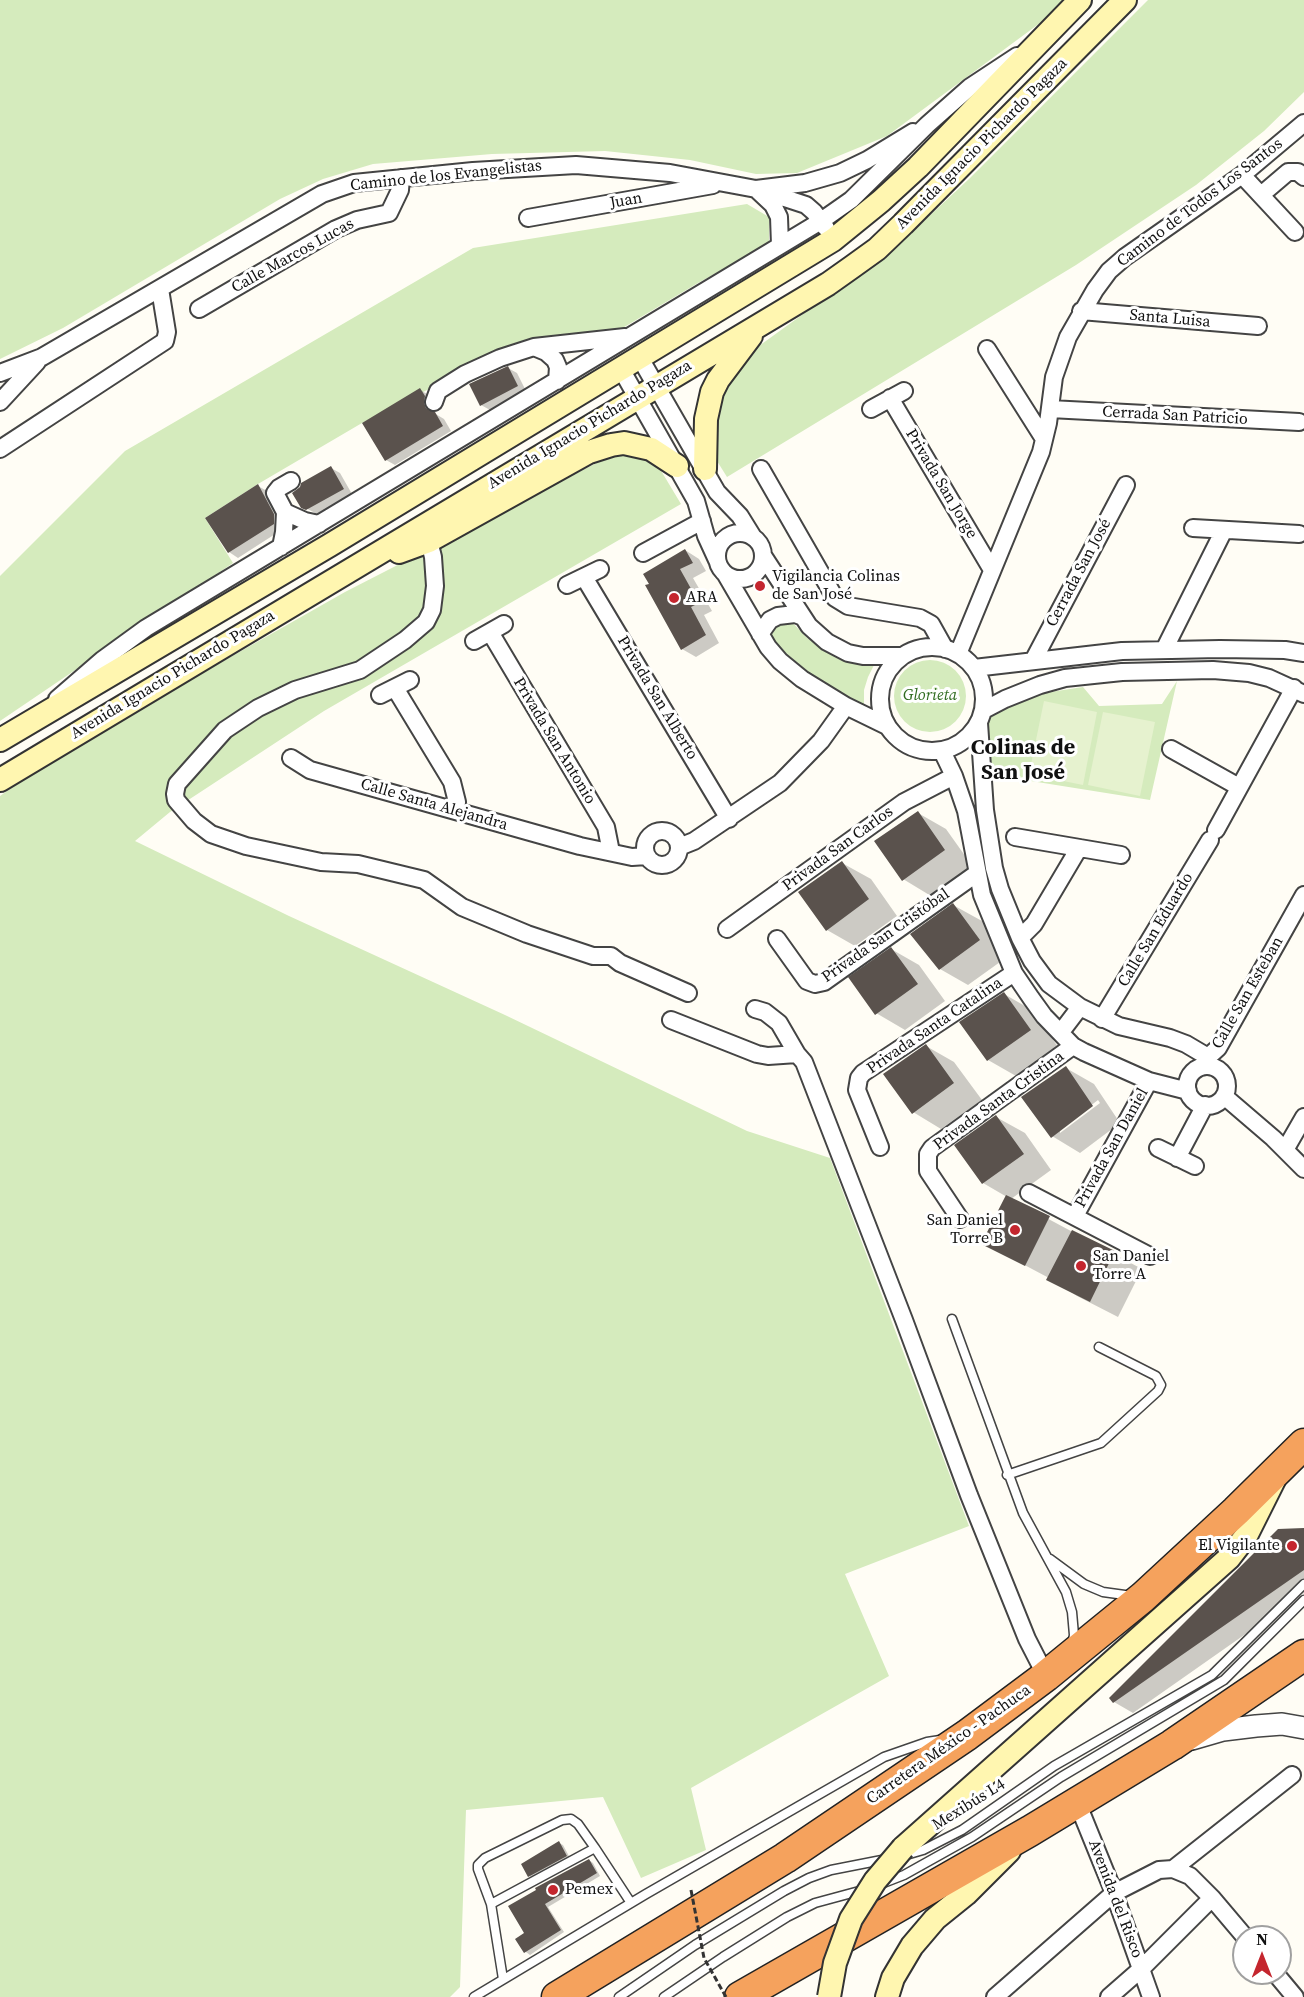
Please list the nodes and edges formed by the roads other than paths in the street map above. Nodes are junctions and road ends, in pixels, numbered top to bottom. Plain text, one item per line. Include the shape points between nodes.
1 (1080, 0) edge
2 (1125, 0) edge
3 (1034, 47) junction
4 (1304, 123) edge
5 (927, 125) junction
6 (1285, 140) junction
7 (1304, 141) edge
8 (1242, 175) junction
9 (1304, 177) edge
10 (401, 178) junction
11 (723, 184) junction
12 (753, 189) junction
13 (1261, 195) junction
14 (528, 218) dead end
15 (827, 230) junction
16 (1295, 232) dead end
17 (780, 245) junction
18 (876, 249) junction
19 (828, 284) junction
20 (160, 289) junction
21 (199, 309) dead end
22 (1081, 311) junction
23 (760, 325) junction
24 (1258, 326) dead end
25 (628, 337) junction
26 (534, 348) junction
27 (987, 349) dead end
28 (42, 357) junction
29 (631, 364) junction
30 (0, 373) edge
31 (557, 381) junction
32 (646, 391) junction
33 (0, 402) edge
34 (434, 402) dead end
35 (871, 409) dead end
36 (1050, 409) junction
37 (1299, 422) dead end
38 (1044, 439) junction
39 (0, 449) edge
40 (677, 466) junction
41 (705, 469) junction
42 (761, 469) dead end
43 (291, 481) dead end
44 (1126, 485) dead end
45 (285, 512) junction
46 (702, 520) junction
47 (319, 524) junction
48 (1193, 528) dead end
49 (1224, 530) junction
50 (1299, 534) dead end
51 (753, 537) junction
52 (429, 541) junction
53 (281, 547) junction
54 (643, 553) dead end
55 (764, 557) junction
56 (721, 568) junction
57 (600, 569) dead end
58 (992, 570) junction
59 (347, 571) junction
60 (585, 577) junction
61 (567, 585) dead end
62 (803, 617) junction
63 (760, 634) junction
64 (474, 641) dead end
65 (1164, 650) junction
66 (951, 651) junction
67 (1304, 653) edge
68 (903, 656) junction
69 (1033, 661) junction
70 (974, 668) junction
71 (395, 688) dead end
72 (1299, 691) edge
73 (846, 706) junction
74 (981, 716) junction
75 (33, 720) junction
76 (887, 726) junction
77 (0, 740) edge
78 (1171, 749) dead end
79 (942, 751) junction
80 (291, 758) dead end
81 (954, 776) junction
82 (0, 780) edge
83 (1239, 786) junction
84 (456, 811) junction
85 (729, 819) junction
86 (988, 830) junction
87 (970, 833) junction
88 (1015, 837) dead end
89 (679, 846) junction
90 (1079, 848) junction
91 (611, 852) junction
92 (1121, 855) dead end
93 (647, 856) junction
94 (976, 874) junction
95 (1304, 895) edge
96 (727, 929) dead end
97 (1020, 938) junction
98 (777, 939) dead end
99 (1014, 973) junction
100 (688, 993) dead end
101 (1080, 1007) junction
102 (755, 1008) dead end
103 (1102, 1019) junction
104 (671, 1020) dead end
105 (1060, 1032) junction
106 (1073, 1046) junction
107 (797, 1054) junction
108 (1209, 1062) junction
109 (1149, 1081) junction
110 (1188, 1091) junction
111 (1224, 1096) junction
112 (1205, 1105) junction
113 (1304, 1117) edge
114 (880, 1147) dead end
115 (1158, 1148) dead end
116 (1285, 1150) junction
117 (1178, 1158) junction
118 (1195, 1166) dead end
119 (1304, 1169) edge
120 (1029, 1193) dead end
121 (1076, 1216) junction
122 (960, 1219) dead end
123 (1150, 1256) dead end
124 (952, 1319) dead end
125 (1099, 1347) dead end
126 (1304, 1444) edge
127 (1279, 1468) junction
128 (1007, 1475) junction
129 (1047, 1557) junction
130 (1304, 1584) edge
131 (1143, 1597) junction
132 (1304, 1600) edge
133 (1304, 1655) edge
134 (1070, 1657) junction
135 (1046, 1676) junction
136 (1304, 1728) edge
137 (967, 1735) junction
138 (1172, 1745) junction
139 (1292, 1775) dead end
140 (1077, 1802) junction
141 (1030, 1831) junction
142 (595, 1848) junction
143 (1173, 1869) junction
144 (1114, 1893) junction
145 (1212, 1898) junction
146 (631, 1903) junction
147 (491, 1904) junction
148 (1235, 1925) edge
149 (1141, 1969) junction
150 (503, 1979) junction
151 (1285, 1985) edge
152 (474, 1997) edge
153 (557, 1997) edge
154 (619, 1997) edge
155 (664, 1997) edge
156 (740, 1997) edge
157 (829, 1997) edge
158 (887, 1997) edge
159 (995, 1997) edge
160 (1109, 1997) edge
161 (1151, 1997) edge
162 (1295, 1997) edge

1 - 3 main road, Avenida Ignacio Pichardo Pagaza
2 - 18 main road, Avenida Ignacio Pichardo Pagaza
3 - 5 street, Avenida Ignacio Pichardo Pagaza via 970,87
3 - 15 main road, Avenida Ignacio Pichardo Pagaza via 881,201
4 - 6 street, Camino de Todos Los Santos
5 - 12 street via 840,173 805,183
5 - 15 street, Avenida Ignacio Pichardo Pagaza via 850,200
6 - 7 street
6 - 8 street, Camino de Todos Los Santos
8 - 13 street
8 - 22 street, Camino de Todos Los Santos via 1125,257 1109,271
9 - 13 street via 1288,172
10 - 11 street, Camino de los Evangelistas via 576,165 670,173
10 - 20 street, Camino de los Evangelistas via 354,183 322,194
10 - 21 street, Calle Marcos Lucas via 389,213 336,229
11 - 12 street, Camino de los Evangelistas
11 - 14 street, Juan
12 - 15 street, Camino de los Evangelistas via 799,201 814,212
12 - 17 street via 773,205 779,217
13 - 16 street
15 - 17 street, Avenida Ignacio Pichardo Pagaza
15 - 18 main road
15 - 19 main road via 833,253
15 - 29 main road, Avenida Ignacio Pichardo Pagaza
17 - 25 street, Avenida Ignacio Pichardo Pagaza
18 - 19 main road, Avenida Ignacio Pichardo Pagaza
19 - 23 main road, Avenida Ignacio Pichardo Pagaza
20 - 28 street, Camino de los Evangelistas
20 - 39 street via 165,340
22 - 24 street, Santa Luisa
22 - 36 street, Camino de Todos Los Santos via 1059,360
23 - 32 main road, Avenida Ignacio Pichardo Pagaza
23 - 41 main road via 712,392 706,419
25 - 26 street
25 - 31 street, Avenida Ignacio Pichardo Pagaza
26 - 31 street via 555,360
26 - 34 street via 465,374 438,391
27 - 38 street
28 - 30 street, Camino de los Evangelistas
28 - 33 street, Camino de los Evangelistas
29 - 32 street
29 - 75 main road, Avenida Ignacio Pichardo Pagaza
31 - 47 street, Avenida Ignacio Pichardo Pagaza
32 - 40 street
32 - 41 street
32 - 59 main road, Avenida Ignacio Pichardo Pagaza
35 - 58 street, Privada San Jorge via 897,395
36 - 37 street, Cerrada San Patricio
36 - 38 street, Camino de Todos Los Santos
38 - 58 street, Camino de Todos Los Santos
40 - 46 street
40 - 52 main road via 651,449 612,444 590,452
41 - 51 street via 717,492
42 - 66 street via 835,598 848,606 920,618 931,624
43 - 45 street via 275,493
44 - 69 street, Cerrada San José
45 - 47 street
45 - 53 street
46 - 54 street
46 - 56 street
47 - 53 street, Avenida Ignacio Pichardo Pagaza
48 - 49 street
49 - 50 street
49 - 65 street
51 - 55 street
51 - 56 street via 745,533 727,537 717,551
52 - 59 main road
52 - 100 street via 435,586 426,622 360,670 295,690 225,730 177,784 176,800 201,828 219,837 321,862 358,864 424,880 462,907 593,956 611,956
53 - 75 street, Avenida Ignacio Pichardo Pagaza via 146,628
55 - 56 street via 749,578 733,579
55 - 62 street
56 - 63 street
57 - 60 street
58 - 66 street, Camino de Todos Los Santos
59 - 82 main road, Avenida Ignacio Pichardo Pagaza
60 - 61 street
60 - 85 street, Privada San Alberto
62 - 63 street via 778,616
62 - 68 street via 817,634 848,653
63 - 73 street via 780,661
64 - 91 street, Privada San Antonio via 497,628 606,827
65 - 67 street
65 - 69 street
66 - 68 street via 930,647
66 - 70 street
68 - 76 street via 883,681 880,704
69 - 70 street
70 - 74 street via 984,693
71 - 84 street via 452,782
72 - 74 street via 1269,678 1234,671 1122,672 1040,685 1005,699
72 - 83 street, Calle San Eduardo
73 - 76 street
73 - 85 street via 804,761
74 - 79 street via 972,733
74 - 86 street
75 - 77 main road, Avenida Ignacio Pichardo Pagaza
76 - 79 street via 911,747
78 - 83 street
79 - 81 street
80 - 84 street, Calle Santa Alejandra via 310,770
81 - 87 street
81 - 96 street, Privada San Carlos via 904,802
83 - 103 street, Calle San Eduardo
84 - 91 street, Calle Santa Alejandra
85 - 89 street
86 - 87 street
86 - 97 street via 1000,889
87 - 94 street
88 - 90 street
89 - 93 street via 678,857 670,864 654,864
89 - 93 street via 669,832 657,832 645,845
90 - 92 street
90 - 97 street via 1034,924
91 - 93 street, Calle Santa Alejandra
94 - 98 street, Privada San Cristóbal via 824,982 807,981
94 - 99 street
95 - 108 street, Calle San Esteban
97 - 101 street via 1049,984
99 - 105 street
99 - 114 street, Privada Santa Catalina via 859,1078 857,1090
101 - 103 street
101 - 105 street
102 - 107 street via 779,1023
103 - 108 street via 1178,1041
104 - 107 street via 757,1054
105 - 106 street
106 - 109 street
106 - 122 street, Privada Santa Cristina via 928,1154 928,1171
107 - 135 street via 804,1062 969,1495
108 - 110 street via 1193,1072
108 - 111 street via 1226,1077
109 - 110 street
109 - 121 street, Privada San Daniel
110 - 112 street via 1194,1101
111 - 112 street via 1216,1104
111 - 116 street
112 - 117 street
113 - 116 street
115 - 117 street
116 - 119 street
117 - 118 street
120 - 121 street, Privada San Daniel
121 - 123 street, Privada San Daniel
124 - 128 lane
125 - 128 lane via 1156,1376 1161,1385 1158,1391 1101,1443
126 - 127 highway, Carretera México - Pachuca
127 - 131 highway, Carretera México - Pachuca
127 - 157 main road, bridge via 1246,1536 1229,1558 903,1848 850,1919
128 - 129 lane
129 - 131 lane via 1084,1584 1103,1592
129 - 134 lane via 1072,1612 1074,1635
130 - 154 lane, Mexibús L4 via 1212,1675 1054,1766 963,1830 923,1850 809,1878 695,1945
131 - 134 highway, Carretera México - Pachuca
132 - 155 lane, Mexibús L4 via 1224,1680 1061,1777 972,1837 904,1875 815,1903 787,1917
133 - 138 highway
134 - 135 highway, Carretera México - Pachuca
135 - 137 highway, Carretera México - Pachuca
136 - 138 street via 1282,1724 1222,1730
137 - 146 lane via 927,1742 884,1757
137 - 153 highway, Carretera México - Pachuca via 785,1858
138 - 140 highway
139 - 143 street
140 - 141 highway
140 - 144 street, Avenida del Risco
141 - 156 highway
141 - 158 main road via 935,1919 912,1946
142 - 146 lane
142 - 147 lane
142 - 147 lane via 578,1824 566,1819 485,1858 478,1869
143 - 144 street via 1159,1870
143 - 145 street via 1190,1876
144 - 149 street, Avenida del Risco
144 - 159 street
145 - 148 street
145 - 149 street
146 - 150 lane
147 - 150 lane
149 - 160 street
149 - 161 street, Avenida del Risco
150 - 152 lane
151 - 162 street

